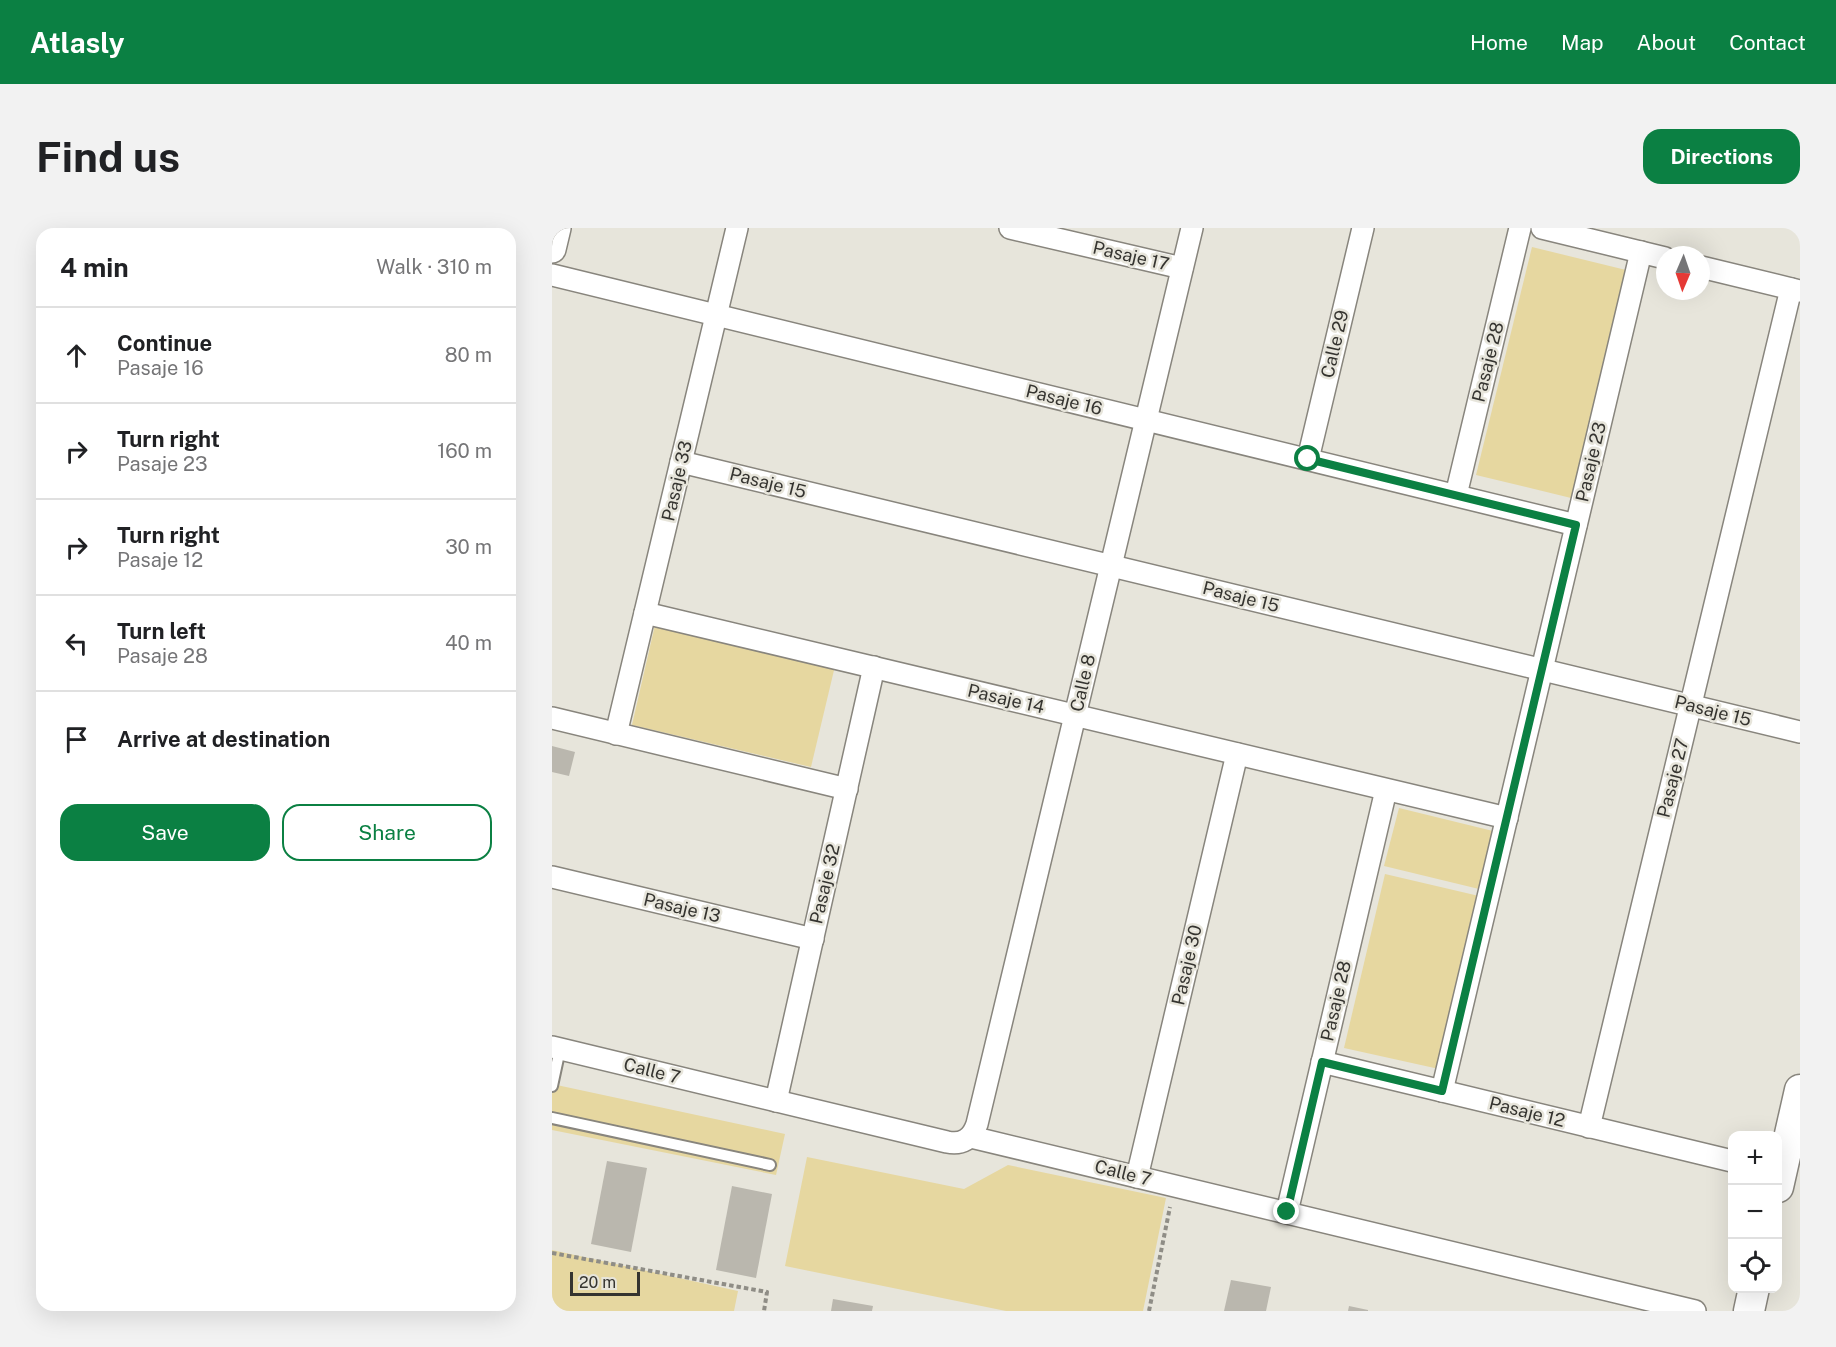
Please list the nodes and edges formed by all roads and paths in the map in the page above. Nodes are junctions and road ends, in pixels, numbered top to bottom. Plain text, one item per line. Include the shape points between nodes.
1 (737, 228) edge
2 (1010, 228) edge
3 (1192, 228) edge
4 (1363, 228) edge
5 (1520, 228) edge
6 (1542, 228) edge
7 (1641, 252) junction
8 (1656, 256) edge
9 (1182, 268) junction
10 (1710, 269) edge
11 (552, 275) edge
12 (1796, 290) edge
13 (716, 315) junction
14 (1146, 420) junction
15 (1308, 459) junction
16 (681, 462) junction
17 (1456, 495) junction
18 (1576, 525) junction
19 (1111, 566) junction
20 (645, 613) junction
21 (874, 667) junction
22 (1542, 670) junction
23 (1691, 706) junction
24 (1075, 715) junction
25 (552, 718) edge
26 (1800, 732) edge
27 (616, 734) junction
28 (1237, 754) junction
29 (847, 789) junction
30 (1386, 790) junction
31 (1507, 819) junction
32 (552, 877) edge
33 (813, 939) junction
34 (556, 1048) edge
35 (1322, 1062) junction
36 (552, 1086) edge
37 (1800, 1090) edge
38 (1442, 1091) junction
39 (776, 1101) junction
40 (552, 1118) edge
41 (1589, 1127) junction
42 (970, 1137) junction
43 (1728, 1160) edge
44 (1782, 1165) edge
45 (770, 1166) dead end
46 (1137, 1177) junction
47 (1174, 1186) junction
48 (1287, 1212) junction
49 (552, 1253) edge
50 (1753, 1293) edge
51 (764, 1311) edge
52 (1149, 1311) edge
53 (1695, 1311) edge
54 (1749, 1311) edge

1 - 13 street, Pasaje 33
2 - 9 street, Pasaje 17
3 - 9 street, Calle 8
4 - 15 street, Calle 29
5 - 17 street, Pasaje 28
6 - 7 street
7 - 8 street
7 - 18 street, Pasaje 23
9 - 14 street, Calle 8
10 - 12 street
11 - 13 street, Pasaje 16
12 - 23 street, Pasaje 27
13 - 14 street, Pasaje 16
13 - 16 street, Pasaje 33
14 - 15 street, Pasaje 16
14 - 19 street, Calle 8
15 - 17 street, Pasaje 16
16 - 19 street, Pasaje 15
16 - 20 street, Pasaje 33
17 - 18 street, Pasaje 16
18 - 22 street, Pasaje 23
19 - 22 street, Pasaje 15
19 - 24 street, Calle 8
20 - 21 street, Pasaje 14
20 - 27 street, Pasaje 33
21 - 24 street, Pasaje 14
21 - 29 street, Pasaje 32
22 - 23 street, Pasaje 15
22 - 31 street, Pasaje 23
23 - 26 street, Pasaje 15
23 - 41 street, Pasaje 27
24 - 28 street, Pasaje 14
24 - 42 street, Calle 8 via 977,1125
25 - 27 street
27 - 29 street
28 - 30 street, Pasaje 14
28 - 46 street, Pasaje 30
29 - 33 street, Pasaje 32
30 - 31 street, Pasaje 14
30 - 35 street, Pasaje 28
31 - 38 street, Pasaje 23
32 - 33 street, Pasaje 13
33 - 39 street, Pasaje 32
34 - 36 lane
34 - 39 street, Calle 7
35 - 38 street, Pasaje 12
35 - 48 street, Pasaje 28
37 - 44 main road
38 - 41 street, Pasaje 12
39 - 42 street, Calle 7 via 947,1142 959,1143
40 - 45 lane
41 - 43 street, Pasaje 12
42 - 46 street, Calle 7
46 - 47 street, Calle 7
47 - 48 street, Calle 7
47 - 52 path
48 - 53 street, Calle 7
49 - 51 path via 767,1292
50 - 54 main road

